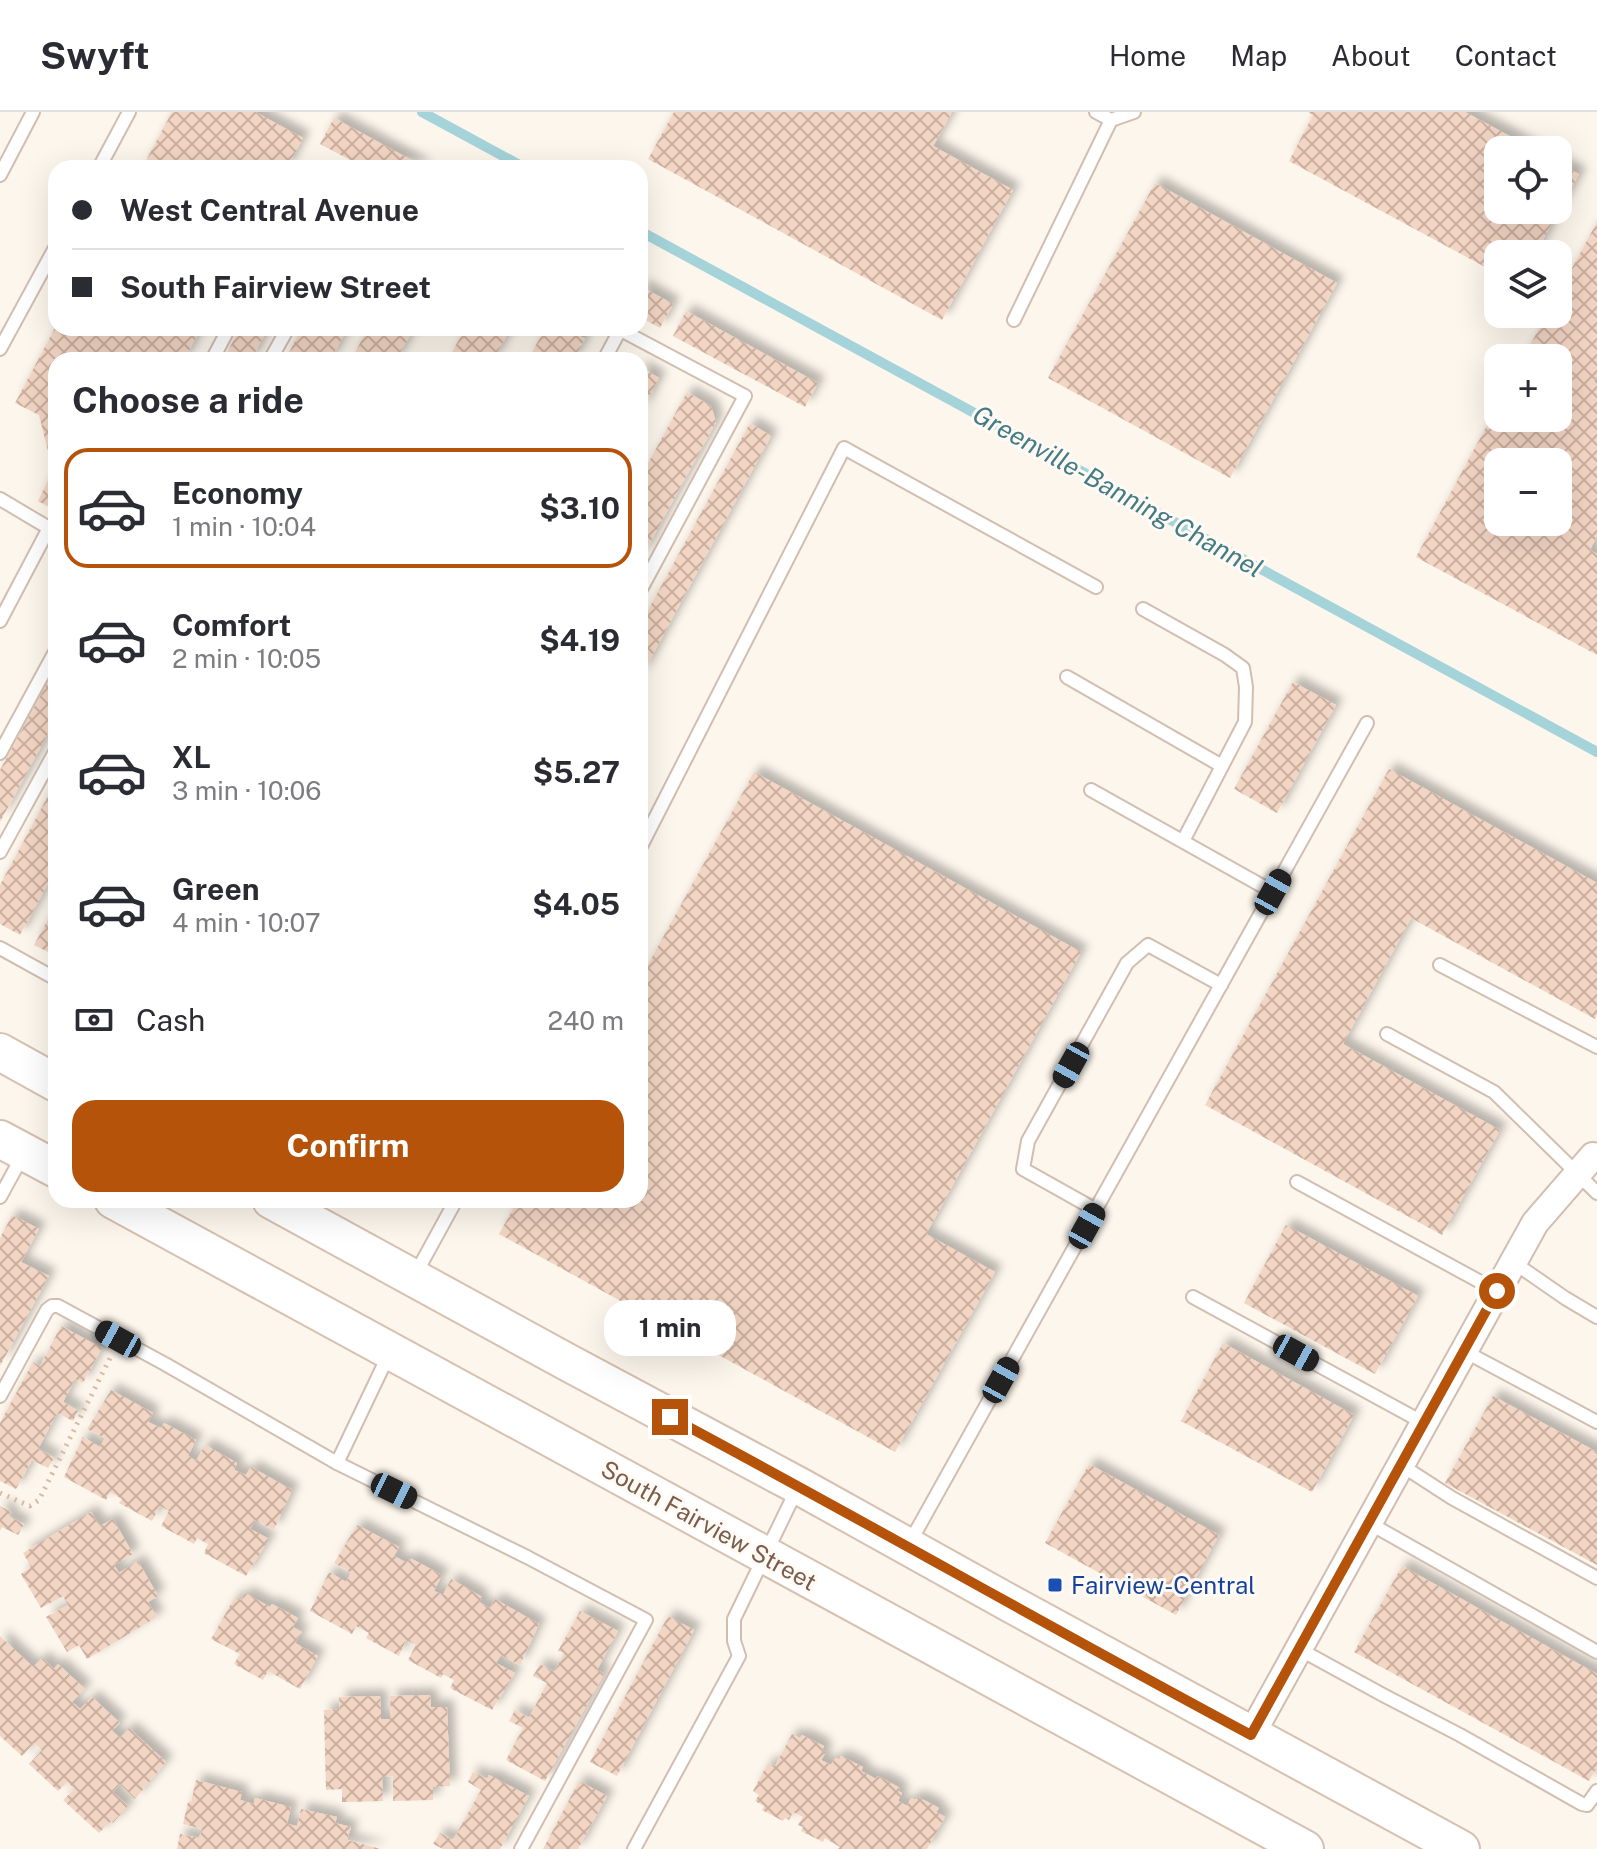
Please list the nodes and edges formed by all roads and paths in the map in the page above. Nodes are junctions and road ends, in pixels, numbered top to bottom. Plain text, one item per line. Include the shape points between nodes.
1 (33, 112) edge
2 (129, 112) edge
3 (1096, 112) edge
4 (1134, 112) edge
5 (1111, 120) junction
6 (103, 160) edge
7 (0, 175) edge
8 (48, 261) edge
9 (1014, 320) dead end
10 (631, 336) edge
11 (0, 349) edge
12 (0, 499) edge
13 (48, 527) edge
14 (48, 530) edge
15 (648, 576) edge
16 (1096, 587) dead end
17 (1143, 609) dead end
18 (0, 621) edge
19 (48, 665) edge
20 (1067, 677) dead end
21 (1367, 723) dead end
22 (0, 753) edge
23 (48, 765) edge
24 (1222, 766) junction
25 (1091, 790) dead end
26 (648, 832) edge
27 (1183, 841) junction
28 (0, 852) edge
29 (1273, 892) junction
30 (0, 948) edge
31 (1440, 965) dead end
32 (48, 975) edge
33 (1221, 985) junction
34 (1387, 1034) dead end
35 (1597, 1047) edge
36 (0, 1052) edge
37 (48, 1079) edge
38 (12, 1145) edge
39 (1591, 1158) edge
40 (48, 1165) edge
41 (1297, 1182) dead end
42 (1597, 1193) edge
43 (0, 1197) edge
44 (128, 1208) edge
45 (291, 1208) edge
46 (452, 1208) edge
47 (1096, 1210) junction
48 (1513, 1262) junction
49 (414, 1278) junction
50 (1497, 1291) junction
51 (1193, 1297) dead end
52 (1597, 1317) edge
53 (118, 1339) junction
54 (390, 1351) junction
55 (1464, 1351) junction
56 (0, 1396) edge
57 (1597, 1422) edge
58 (1424, 1423) junction
59 (337, 1463) junction
60 (1401, 1465) junction
61 (799, 1486) junction
62 (0, 1493) edge
63 (1369, 1523) junction
64 (908, 1547) junction
65 (765, 1555) junction
66 (1597, 1578) edge
67 (1299, 1649) junction
68 (1597, 1652) edge
69 (1251, 1735) junction
70 (1597, 1791) edge
71 (521, 1849) edge
72 (634, 1849) edge
73 (1304, 1849) edge
74 (1461, 1849) edge

1 - 7 lane
2 - 6 lane
3 - 5 lane
4 - 5 lane
5 - 9 lane
8 - 11 lane
10 - 15 lane via 745,396
12 - 13 lane
14 - 18 lane
16 - 26 lane via 844,448
17 - 24 lane via 1243,668 1245,722
19 - 22 lane
20 - 24 lane
21 - 29 lane
23 - 28 lane
24 - 27 lane
25 - 27 lane
27 - 29 lane
29 - 33 lane
30 - 32 lane
31 - 35 lane
33 - 47 lane
33 - 47 lane via 1148,945 1127,963 1028,1141 1023,1169
34 - 39 lane via 1494,1092
36 - 37 main road
38 - 40 main road
38 - 43 lane
39 - 42 lane
39 - 48 street via 1535,1223
41 - 50 lane
44 - 54 main road, South Fairview Street
45 - 49 main road
46 - 49 lane
47 - 64 lane
48 - 50 street
48 - 52 lane
49 - 61 main road
50 - 55 street
51 - 58 lane
53 - 56 lane via 52,1306
53 - 59 lane
53 - 62 path via 39,1500 30,1506
54 - 59 lane
54 - 65 main road, South Fairview Street
55 - 57 lane
55 - 58 street
58 - 60 street
59 - 71 lane via 646,1620
60 - 63 street
60 - 66 lane
61 - 64 main road
61 - 65 lane
63 - 67 street
63 - 68 lane
64 - 69 main road
65 - 72 lane via 734,1619 739,1656
65 - 73 main road, South Fairview Street
67 - 69 street
67 - 70 lane via 1574,1800 1587,1805
69 - 74 main road

